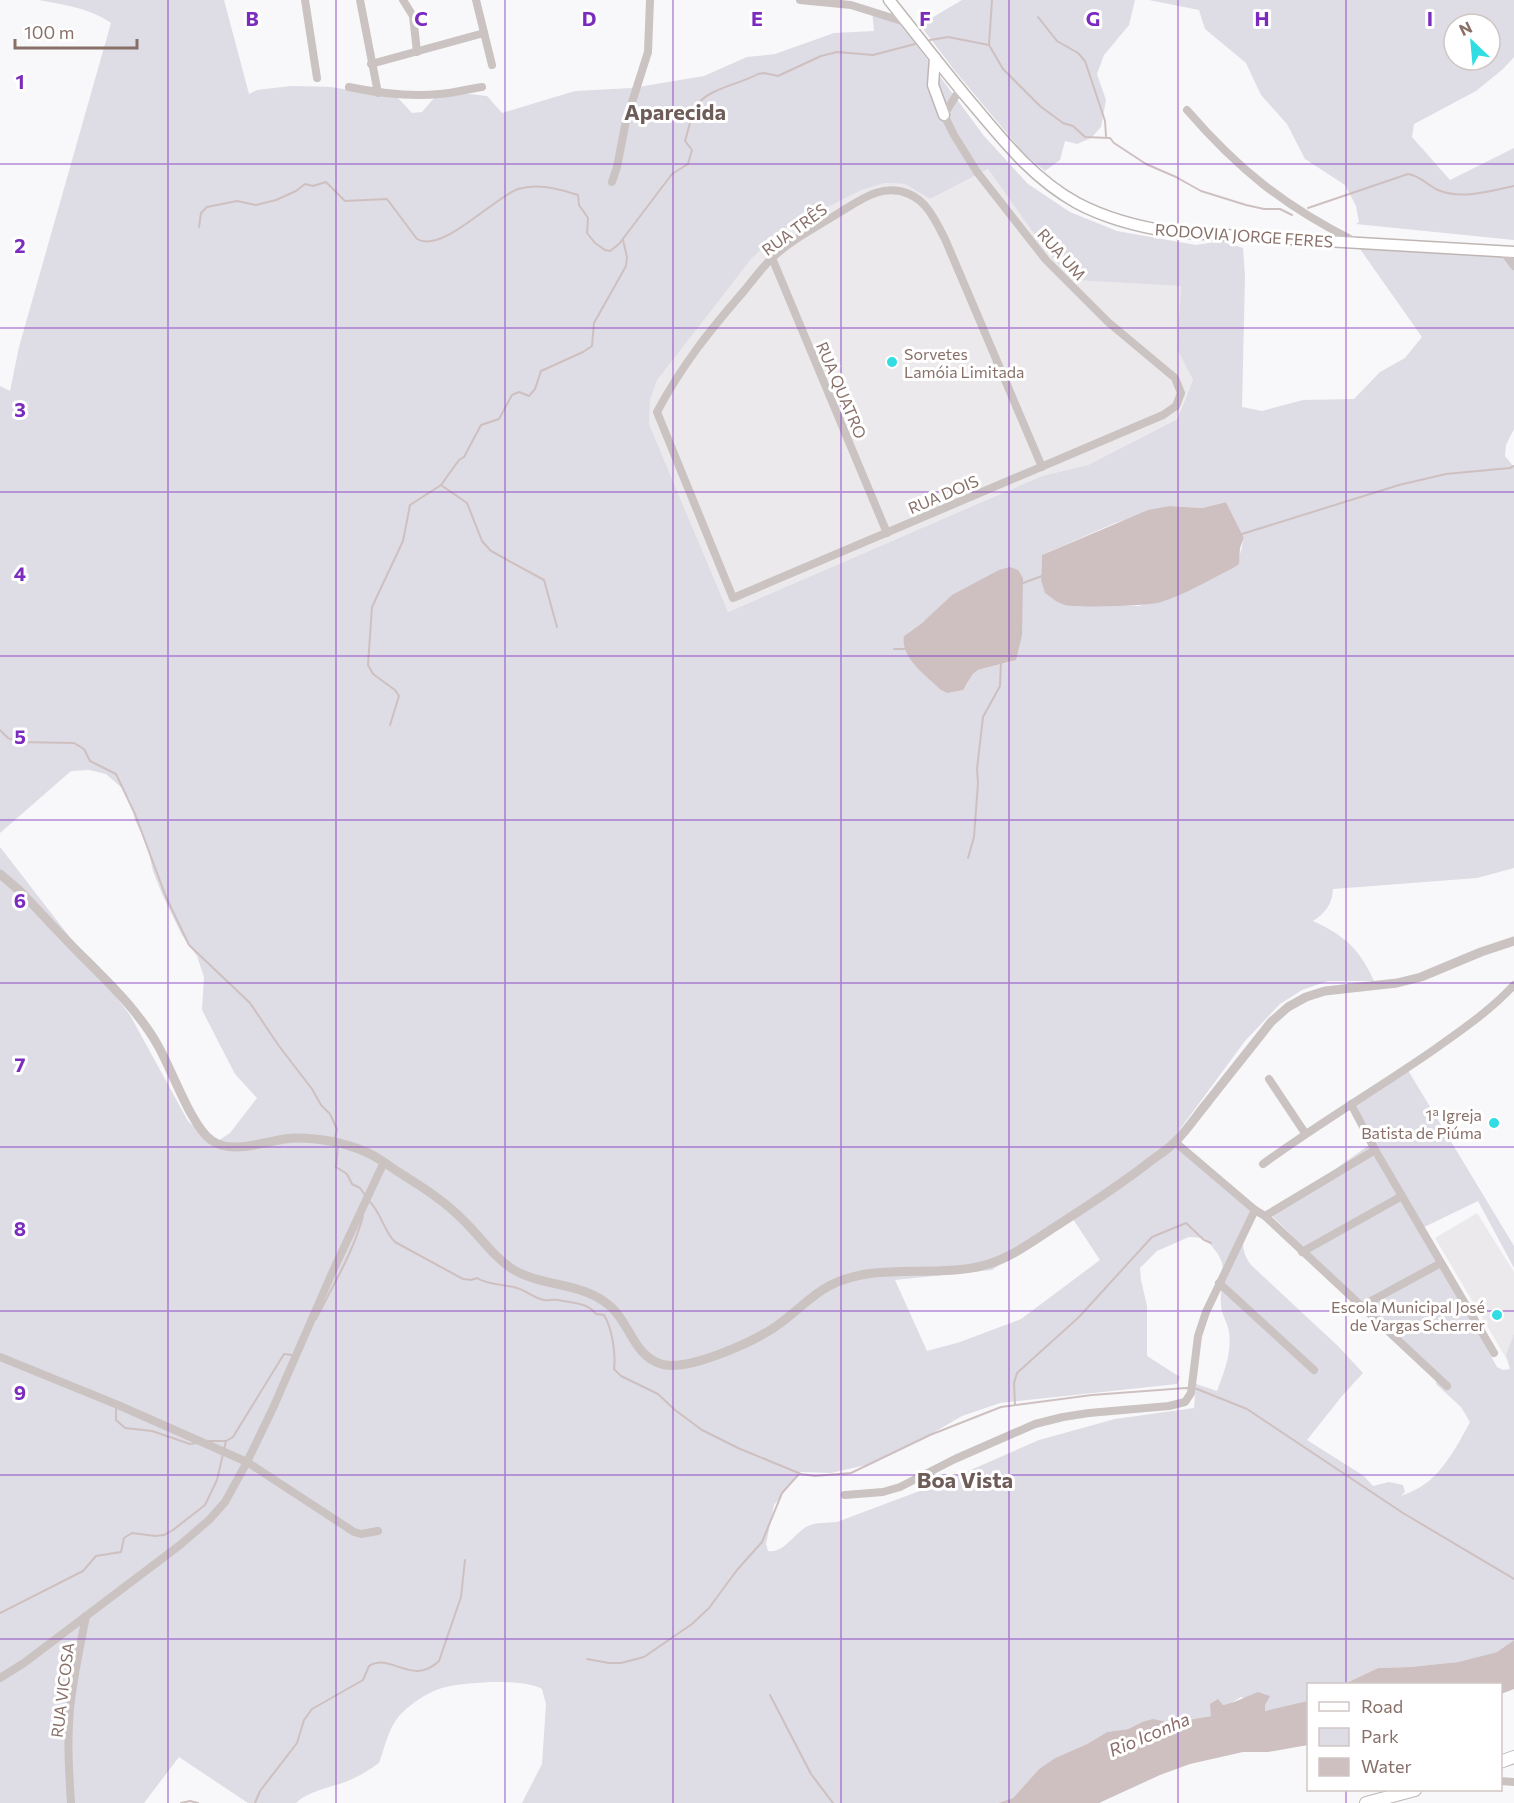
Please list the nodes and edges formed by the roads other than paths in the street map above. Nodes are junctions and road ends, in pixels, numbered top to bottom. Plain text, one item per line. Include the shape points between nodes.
1 (305, 0) edge
2 (360, 0) edge
3 (403, 0) edge
4 (476, 0) edge
5 (650, 0) edge
6 (800, 0) edge
7 (889, 0) edge
8 (907, 22) junction
9 (484, 33) junction
10 (417, 52) junction
11 (935, 58) junction
12 (372, 64) junction
13 (492, 65) dead end
14 (317, 78) dead end
15 (349, 87) dead end
16 (482, 87) dead end
17 (960, 89) junction
18 (378, 93) junction
19 (1187, 110) dead end
20 (944, 115) junction
21 (612, 182) dead end
22 (1358, 243) junction
23 (1508, 252) edge
24 (772, 258) junction
25 (1514, 266) edge
26 (1163, 415) joint
27 (1042, 467) junction
28 (887, 533) junction
29 (733, 598) joint
30 (0, 874) edge
31 (1514, 941) edge
32 (1514, 986) edge
33 (1269, 1079) dead end
34 (1351, 1104) junction
35 (1305, 1133) junction
36 (1175, 1142) junction
37 (1375, 1150) junction
38 (384, 1162) junction
39 (1263, 1164) dead end
40 (1402, 1196) junction
41 (1255, 1210) junction
42 (1265, 1216) junction
43 (1302, 1252) junction
44 (1441, 1263) junction
45 (1219, 1283) junction
46 (1360, 1307) junction
47 (1494, 1353) dead end
48 (0, 1358) edge
49 (1314, 1370) dead end
50 (1447, 1386) dead end
51 (247, 1462) junction
52 (845, 1495) dead end
53 (378, 1531) dead end
54 (86, 1616) junction
55 (0, 1678) edge
56 (1413, 1791) edge
57 (1396, 1799) edge
58 (71, 1803) edge
59 (1366, 1803) edge

1 - 14 street
2 - 12 street
3 - 10 street via 413,16
4 - 9 street
5 - 21 street via 648,52
6 - 8 street via 851,5
7 - 8 main road, RODOVIA JORGE FERES
8 - 11 main road, RODOVIA JORGE FERES
9 - 10 street
9 - 13 street
10 - 12 street
11 - 17 main road, RODOVIA JORGE FERES
11 - 20 main road via 933,85
12 - 18 street
15 - 18 street
16 - 18 street via 437,94
17 - 20 street
17 - 22 main road, RODOVIA JORGE FERES via 1037,174 1077,203 1109,217 1172,232
19 - 22 street via 1252,177 1295,208
20 - 26 street, RUA UM via 977,172 1046,260 1108,322 1175,378 1181,393 1179,401
22 - 23 main road, RODOVIA JORGE FERES
23 - 25 street
24 - 27 street, RUA TRÊS via 869,195 896,190 919,200 930,211 945,239
24 - 28 street, RUA QUATRO
24 - 29 street, RUA TRÊS via 704,337 657,412
26 - 27 street, RUA DOIS
27 - 28 street, RUA DOIS
28 - 29 street, RUA DOIS
30 - 38 street via 134,1010 157,1043 197,1122 212,1141 236,1147 276,1139 324,1140 367,1152
31 - 36 street via 1421,977 1325,991 1288,1007 1271,1022
32 - 34 street via 1484,1013
33 - 35 street
34 - 35 street
34 - 37 street
35 - 39 street
36 - 38 street via 1098,1199 1010,1255 966,1269 851,1276 813,1296 771,1330 744,1344 680,1366 661,1364 647,1356 615,1312 599,1298 514,1270 460,1217
36 - 41 street
37 - 40 street
37 - 42 street
38 - 51 street
40 - 43 street
40 - 44 street
41 - 42 street
41 - 45 street
42 - 43 street
43 - 46 street
44 - 46 street
44 - 47 street
45 - 49 street
45 - 52 street via 1198,1336 1191,1393 1185,1402 1035,1424 900,1487 867,1495
46 - 50 street
48 - 51 street
51 - 53 street via 346,1528 361,1534
51 - 54 street via 225,1502 210,1519
54 - 55 street
54 - 58 street, RUA VICOSA via 70,1709
56 - 57 main road
57 - 59 main road

